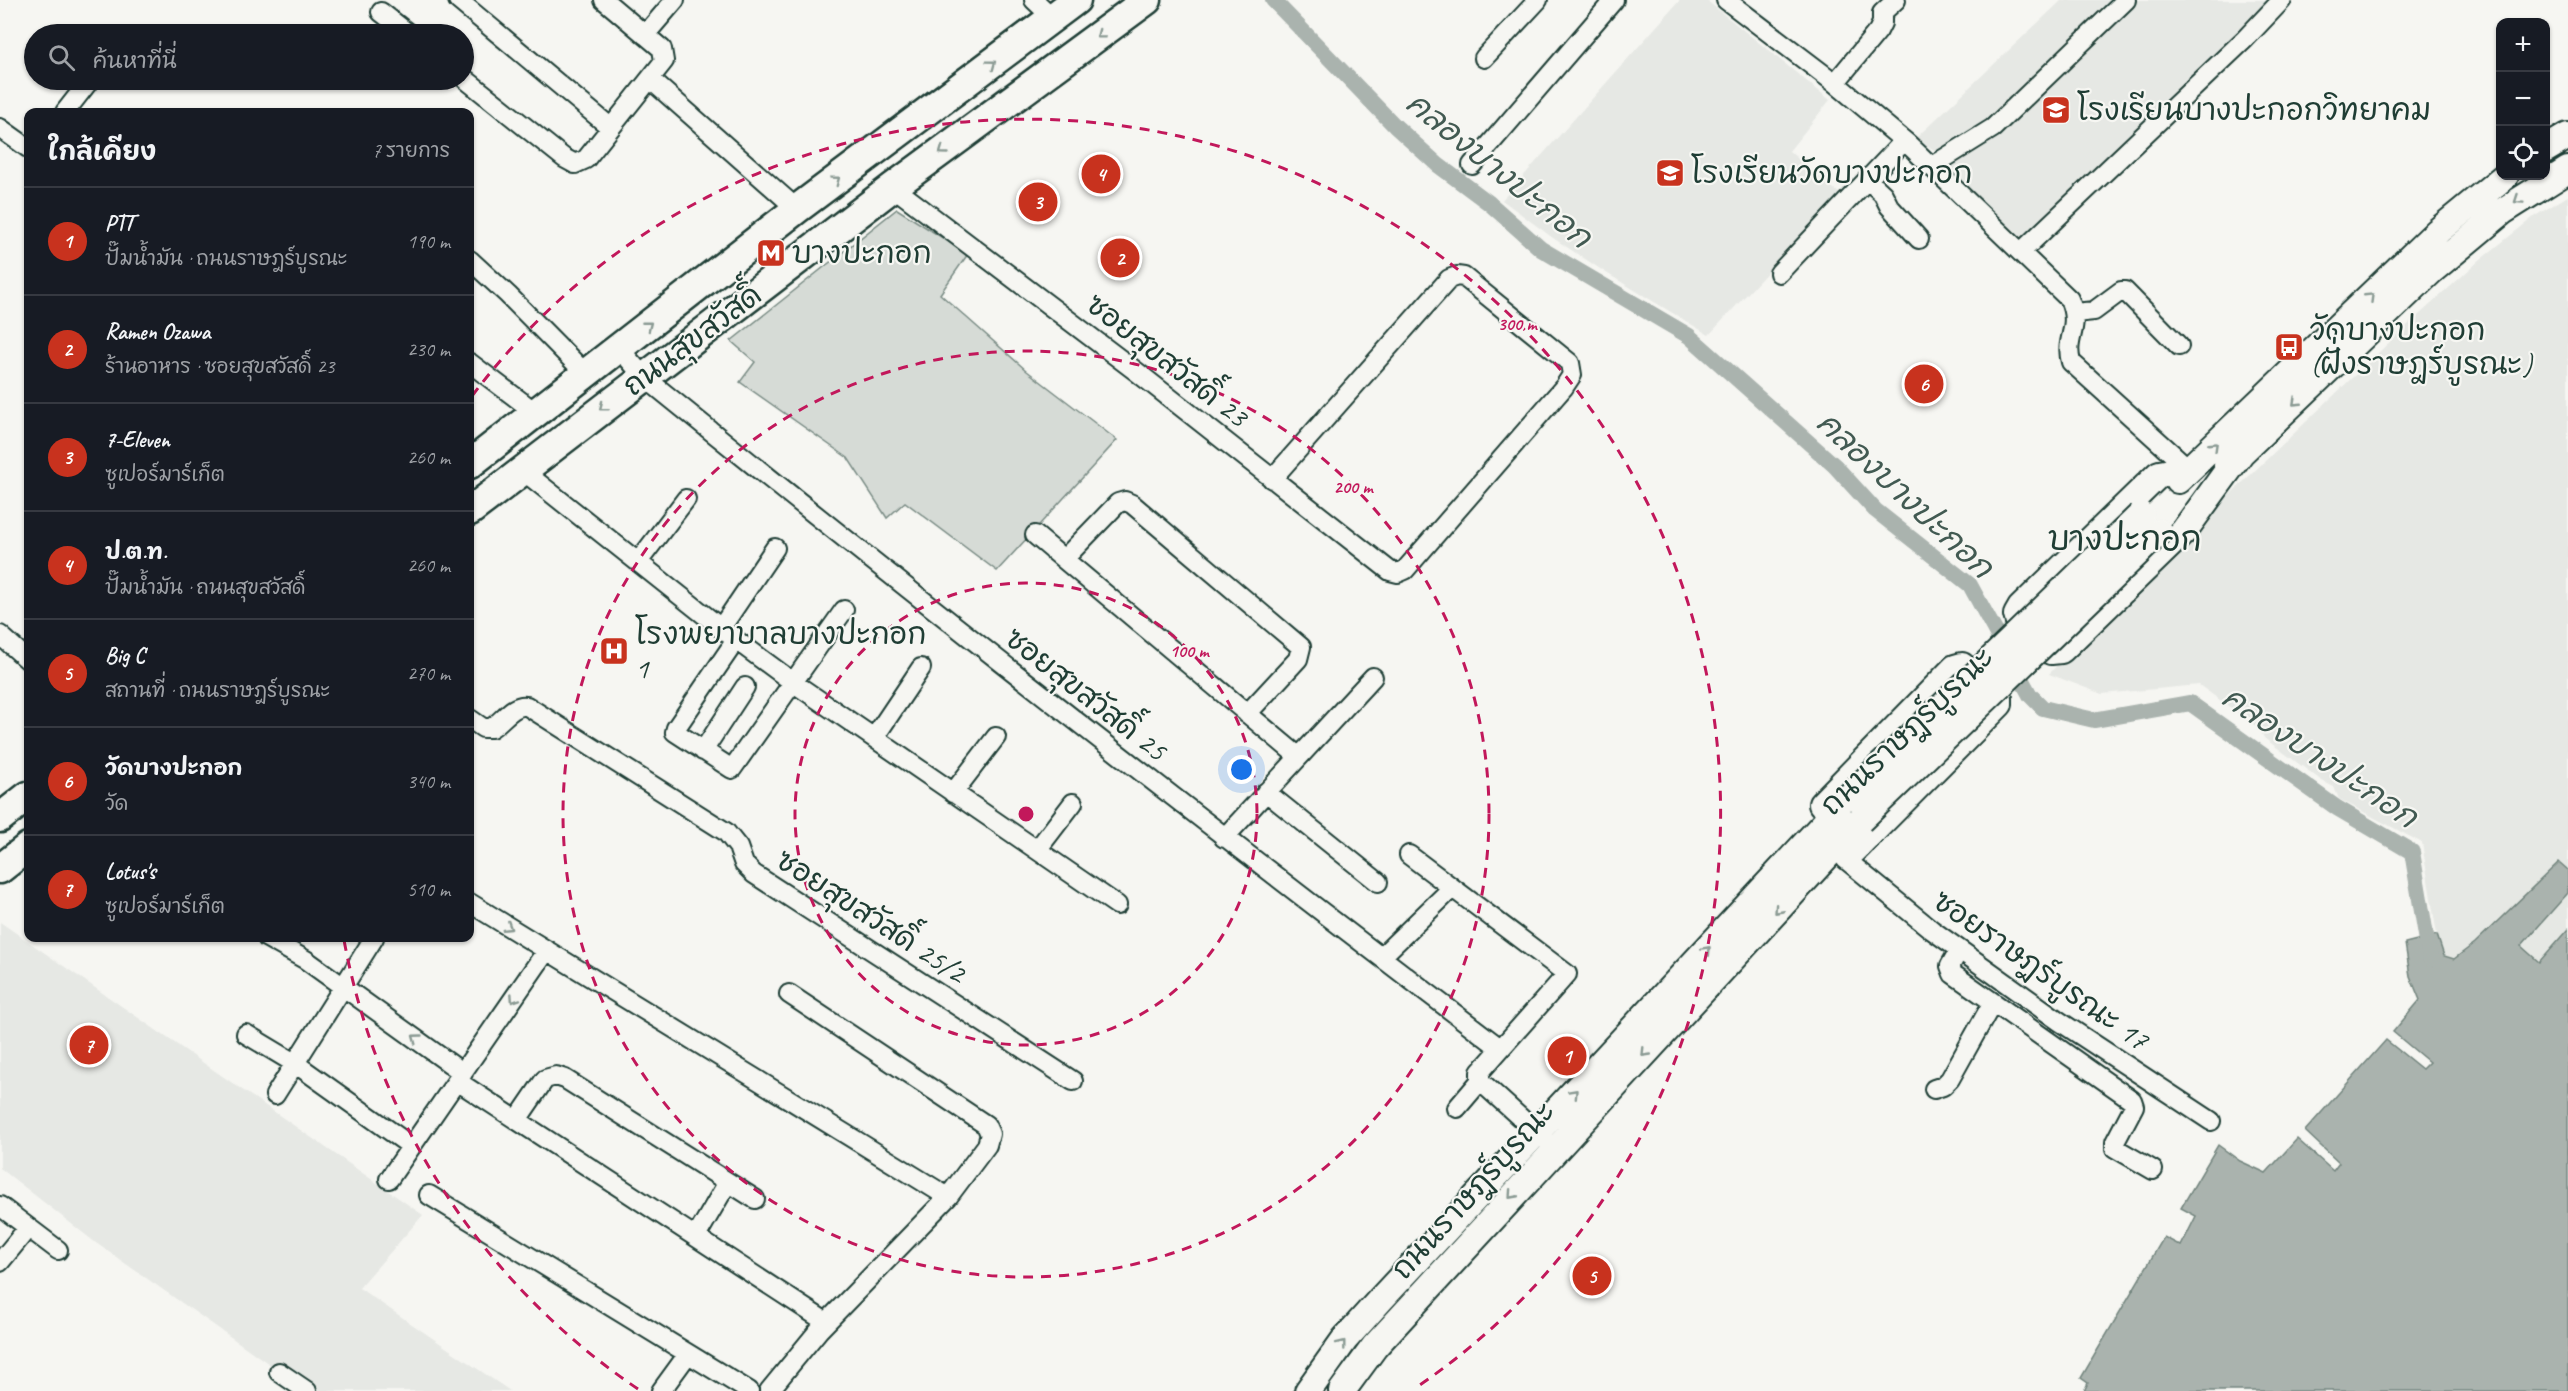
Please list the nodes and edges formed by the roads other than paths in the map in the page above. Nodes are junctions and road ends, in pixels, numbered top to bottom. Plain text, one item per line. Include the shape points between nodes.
1 (458, 0) edge
2 (604, 0) edge
3 (675, 0) edge
4 (1076, 0) edge
5 (1147, 0) edge
6 (1538, 0) edge
7 (1614, 0) edge
8 (1726, 0) edge
9 (1896, 0) edge
10 (2126, 0) edge
11 (2282, 0) edge
12 (1043, 9) edge
13 (381, 12) dead end
14 (396, 24) edge
15 (645, 34) junction
16 (1484, 58) dead end
17 (650, 79) junction
18 (1835, 83) junction
19 (474, 86) edge
20 (82, 90) edge
21 (68, 108) edge
22 (610, 127) junction
23 (0, 128) edge
24 (2568, 136) edge
25 (1904, 141) junction
26 (24, 145) edge
27 (2550, 147) edge
28 (1472, 165) dead end
29 (1932, 166) junction
30 (2568, 170) edge
31 (1868, 180) junction
32 (2500, 180) edge
33 (894, 188) junction
34 (798, 209) junction
35 (1919, 239) dead end
36 (2021, 252) junction
37 (474, 264) edge
38 (1779, 273) dead end
39 (2075, 313) junction
40 (2180, 346) dead end
41 (619, 348) junction
42 (474, 366) edge
43 (585, 373) junction
44 (643, 376) junction
45 (535, 412) junction
46 (2240, 454) junction
47 (474, 461) edge
48 (2190, 469) junction
49 (522, 470) junction
50 (1272, 479) junction
51 (686, 499) dead end
52 (474, 508) edge
53 (2150, 524) junction
54 (1035, 535) dead end
55 (775, 548) dead end
56 (1064, 560) junction
57 (638, 562) junction
58 (844, 610) dead end
59 (721, 628) junction
60 (0, 635) edge
61 (736, 640) junction
62 (24, 656) edge
63 (921, 668) dead end
64 (1373, 677) dead end
65 (794, 683) junction
66 (745, 687) dead end
67 (1247, 714) junction
68 (474, 722) edge
69 (996, 737) dead end
70 (874, 738) junction
71 (703, 751) junction
72 (1299, 757) junction
73 (1266, 792) junction
74 (953, 793) junction
75 (24, 799) edge
76 (1073, 803) dead end
77 (0, 818) edge
78 (1224, 838) junction
79 (24, 850) edge
80 (1037, 850) junction
81 (1410, 855) dead end
82 (1845, 859) junction
83 (0, 869) edge
84 (1378, 882) dead end
85 (1802, 884) junction
86 (1446, 894) dead end
87 (474, 905) edge
88 (1117, 905) dead end
89 (1746, 909) junction
90 (274, 942) edge
91 (371, 942) edge
92 (547, 950) junction
93 (1959, 950) junction
94 (1381, 957) junction
95 (343, 985) junction
96 (789, 994) dead end
97 (1993, 1002) junction
98 (246, 1034) dead end
99 (1500, 1048) junction
100 (296, 1064) junction
101 (460, 1077) junction
102 (1073, 1082) dead end
103 (1480, 1082) junction
104 (1934, 1089) dead end
105 (274, 1095) dead end
106 (1457, 1108) dead end
107 (517, 1120) junction
108 (2211, 1121) dead end
109 (1546, 1140) junction
110 (411, 1146) junction
111 (2153, 1170) dead end
112 (389, 1179) dead end
113 (728, 1182) junction
114 (429, 1196) dead end
115 (948, 1197) junction
116 (755, 1199) dead end
117 (0, 1206) edge
118 (28, 1228) junction
119 (696, 1237) junction
120 (58, 1250) dead end
121 (0, 1262) edge
122 (826, 1322) junction
123 (688, 1353) junction
124 (279, 1372) dead end
125 (307, 1391) edge
126 (661, 1391) edge
127 (749, 1391) edge
128 (769, 1391) edge
129 (1308, 1391) edge
130 (1342, 1391) edge

1 - 22 street
2 - 15 street
3 - 15 street
4 - 12 main road, ถนนสุขสวัสดิ์
5 -> 33 main road, ถนนสุขสวัสดิ์
6 - 16 street
7 - 28 street
8 - 18 street
9 - 18 street via 1882,13 1878,31
10 - 29 street via 1993,128
11 - 36 street
34 -> 12 main road, ถนนสุขสวัสดิ์
13 - 14 street
15 - 17 street via 662,49 664,61
17 - 22 street
17 - 34 street
18 - 25 street
19 - 22 street via 575,164 586,159
20 - 21 street
23 - 26 street
24 - 27 main road
25 - 29 street
25 - 31 street
29 - 36 street
30 -> 46 main road, ถนนราษฎร์บูรณะ via 2503,211 2431,271
31 - 35 street
31 - 38 street
48 -> 32 main road, ถนนราษฎร์บูรณะ via 2438,231
33 - 44 main road, ถนนสุขสวัสดิ์
33 - 50 street, ซอยสุขสวัสดิ์ 23
41 -> 34 main road, ถนนสุขสวัสดิ์
36 - 39 street via 2069,299
37 - 43 street
39 - 40 street via 2094,311 2126,291
39 - 48 street via 2068,352 2071,362
41 - 43 main road, ถนนสุขสวัสดิ์
41 - 44 street, ซอยสุขสวัสดิ์ 25
42 - 45 street
43 - 45 main road, ถนนสุขสวัสดิ์
44 -> 49 main road, ถนนสุขสวัสดิ์
44 - 78 street, ซอยสุขสวัสดิ์ 25 via 887,574
45 - 47 main road, ถนนสุขสวัสดิ์
46 - 48 main road via 2184,531 2061,650 2052,651 2019,622 2021,608 2159,474
46 - 53 main road, ถนนราษฎร์บูรณะ
48 - 53 main road, ถนนราษฎร์บูรณะ
49 - 52 main road, ถนนสุขสวัสดิ์
49 - 57 street
50 - 50 street, ซอยสุขสวัสดิ์ 23 via 1449,279 1464,277 1570,363 1572,375 1405,570 1398,573 1390,571
51 - 57 street
53 - 85 main road, ถนนราษฎร์บูรณะ, bridge
53 - 89 main road, ถนนราษฎร์บูรณะ, bridge via 1849,797
54 - 56 street
55 - 59 street
56 - 67 street
56 - 67 street via 1118,503 1132,504 1301,647 1298,659
57 - 59 street
58 - 65 street
59 - 61 street
60 - 62 street
61 - 65 street
61 - 71 street via 676,728 677,735
63 - 70 street
64 - 72 street
65 - 70 street
65 - 71 street via 736,766 727,768
66 - 71 street
67 - 72 street
68 - 102 street, ซอยสุขสวัสดิ์ 25/2 via 491,728 515,708 527,706 726,832 754,874
69 - 74 street
70 - 74 street
72 - 73 street
73 - 78 street
73 - 84 street
74 - 80 street
75 - 77 main road
76 - 80 street
78 - 94 street, ซอยสุขสวัสดิ์ 25
79 - 83 main road
80 - 88 street
81 - 99 street via 1567,974
82 - 85 main road
82 - 89 main road via 1999,704 1999,698 1962,666 1954,668 1811,816
82 - 93 street, ซอยราษฎร์บูรณะ 17
85 -> 109 main road, ถนนราษฎร์บูรณะ
86 - 94 street
87 -> 92 street
109 -> 89 main road, ถนนราษฎร์บูรณะ
90 - 95 street
91 - 95 street
92 -> 101 street
92 - 115 street
93 - 97 street via 1950,966 1953,974
93 - 108 street, ซอยราษฎร์บูรณะ 17
94 - 99 street, ซอยสุขสวัสดิ์ 25
95 - 100 street
101 -> 95 street
96 - 115 street via 986,1125 990,1134 987,1145
97 - 104 street via 1950,1079
97 - 111 street via 2132,1100 2134,1106 2115,1148
98 - 100 street
99 - 103 street via 1479,1072
100 - 105 street
100 - 110 street
101 - 107 street
101 - 110 street
103 - 106 street
103 - 109 street
107 - 113 street via 545,1079 556,1076
107 - 119 street
129 -> 109 main road, ถนนราษฎร์บูรณะ via 1345,1339 1381,1299
109 -> 130 main road, ถนนราษฎร์บูรณะ
110 - 112 street
113 - 116 street
113 - 119 street
114 - 123 street
115 - 122 street
117 - 118 street
118 - 120 street
118 - 121 street
119 - 122 street
122 - 128 street
123 - 126 street
123 - 127 street
124 - 125 street

